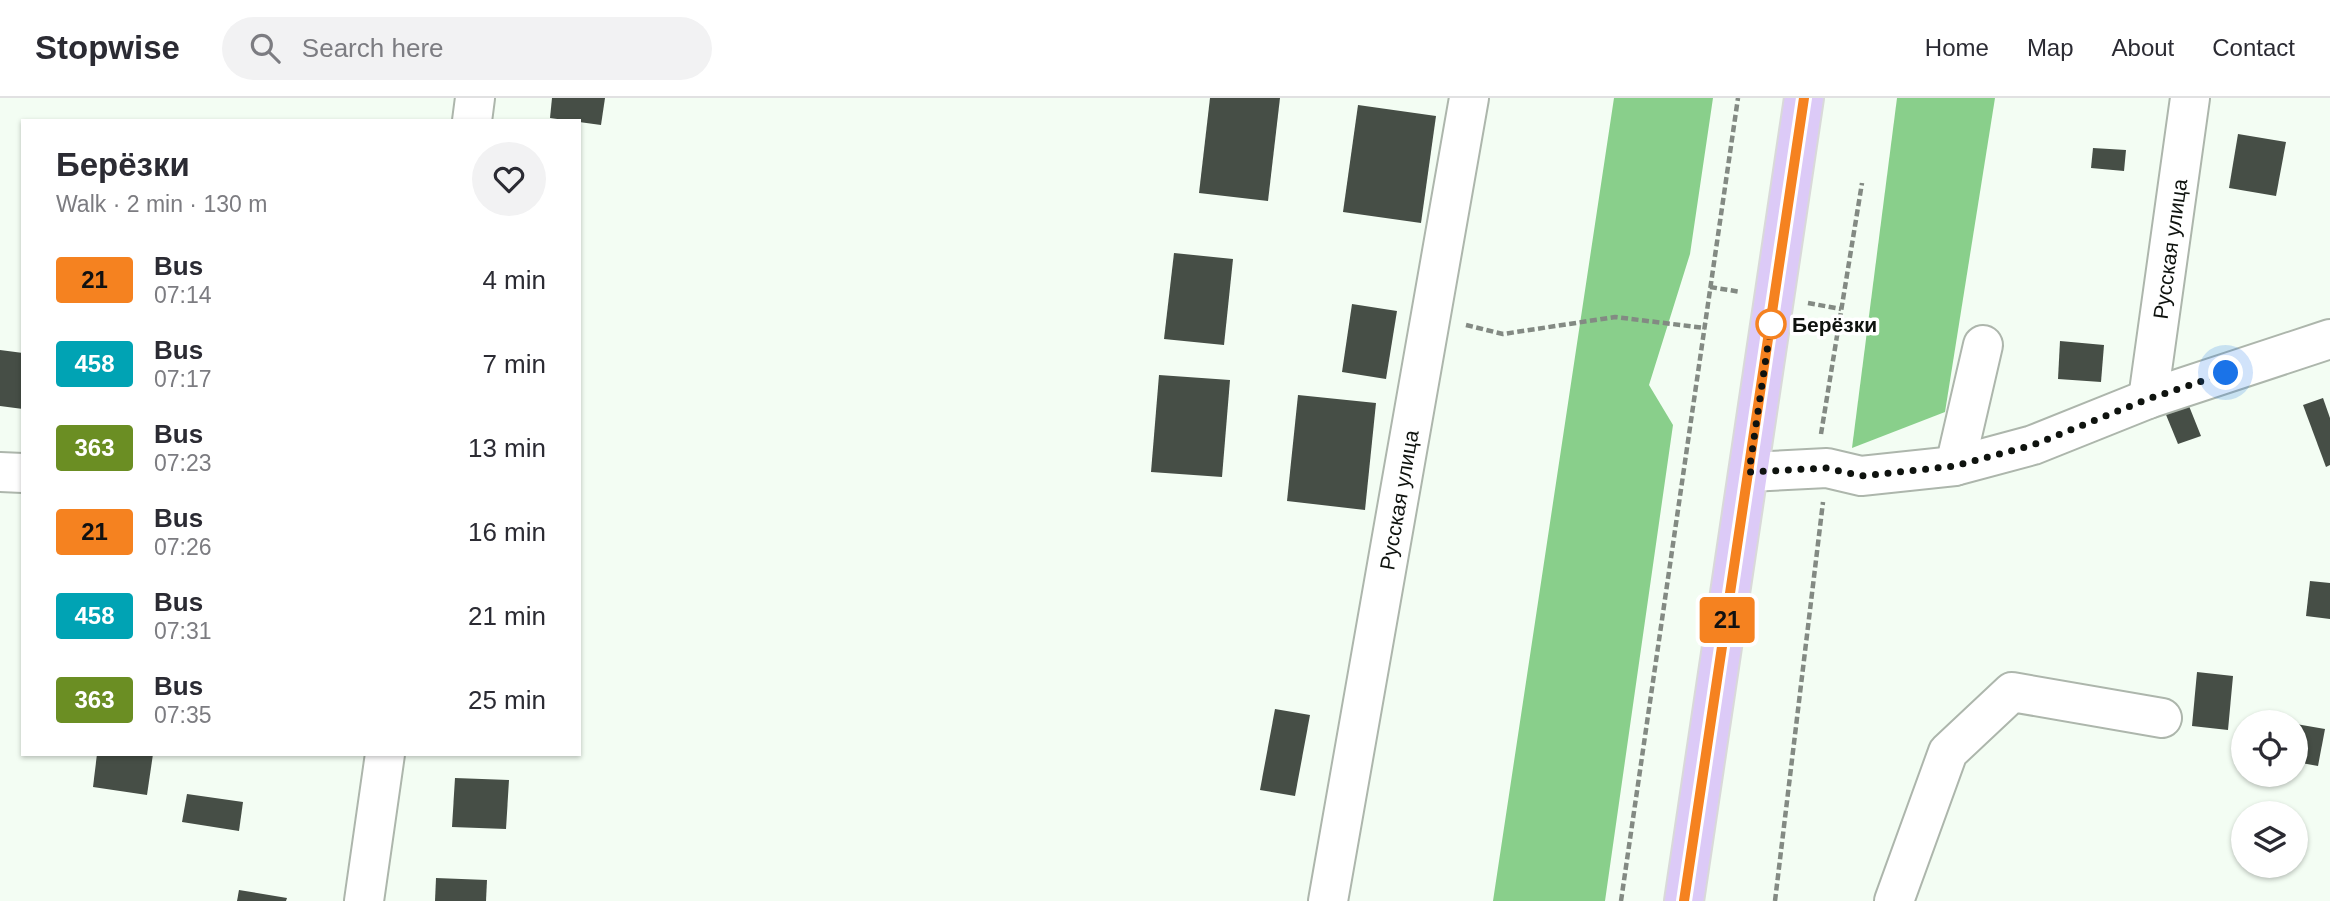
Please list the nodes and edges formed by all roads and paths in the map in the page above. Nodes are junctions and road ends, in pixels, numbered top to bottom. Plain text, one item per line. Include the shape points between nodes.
1 (475, 98) edge
2 (1469, 98) edge
3 (1738, 98) edge
4 (1804, 98) edge
5 (2190, 98) edge
6 (472, 119) edge
7 (1862, 183) dead end
8 (1431, 317) junction
9 (1704, 328) junction
10 (2330, 339) edge
11 (1983, 345) dead end
12 (2148, 399) junction
13 (1955, 466) junction
14 (1821, 468) junction
15 (0, 472) edge
16 (1749, 472) junction
17 (21, 473) edge
18 (2162, 718) dead end
19 (385, 756) edge
20 (364, 901) edge
21 (1328, 901) edge
22 (1621, 901) edge
23 (1684, 901) edge
24 (1775, 901) edge
25 (1894, 901) edge

1 - 6 street
2 - 8 street, Русская улица
3 - 9 path
4 - 16 main road
5 - 12 street, Русская улица
7 - 14 path
8 - 9 path via 1503,334 1615,317
8 - 21 street, Русская улица
9 - 22 path
10 - 12 street
11 - 13 street
12 - 13 street via 2033,445
13 - 14 street via 1861,476
14 - 16 street
14 - 24 path
15 - 17 street
16 - 23 main road
18 - 25 street via 2012,692 1948,752
19 - 20 street

